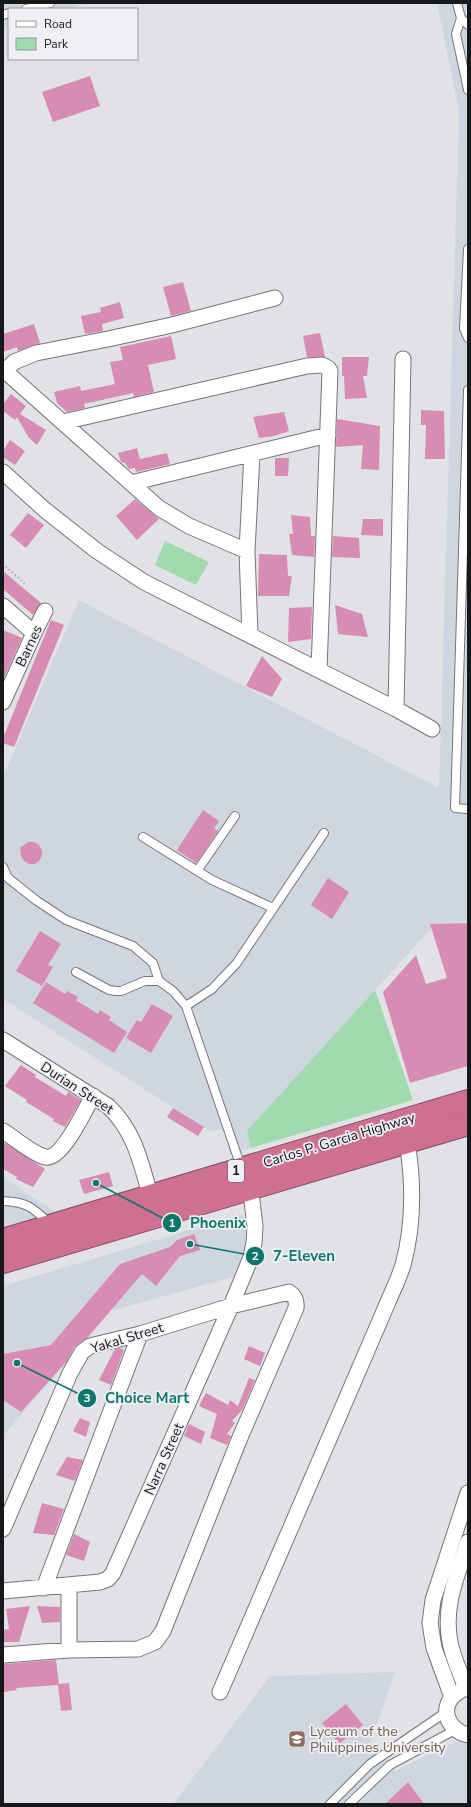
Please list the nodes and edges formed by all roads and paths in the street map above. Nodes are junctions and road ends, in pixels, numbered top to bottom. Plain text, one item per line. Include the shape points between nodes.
1 (50, 3) edge
2 (457, 3) edge
3 (30, 8) edge
4 (461, 18) junction
5 (468, 25) edge
6 (468, 90) edge
7 (468, 249) edge
8 (275, 298) dead end
9 (467, 312) edge
10 (466, 329) edge
11 (468, 338) edge
12 (403, 359) dead end
13 (4, 372) edge
14 (468, 390) edge
15 (63, 422) junction
16 (328, 435) junction
17 (252, 454) junction
18 (3, 472) edge
19 (131, 483) junction
20 (247, 551) junction
21 (3, 564) edge
22 (26, 585) dead end
23 (3, 606) edge
24 (45, 611) dead end
25 (34, 633) junction
26 (250, 635) junction
27 (319, 670) junction
28 (3, 702) edge
29 (396, 709) junction
30 (432, 729) dead end
31 (468, 808) edge
32 (235, 816) dead end
33 (324, 833) dead end
34 (143, 837) dead end
35 (3, 867) edge
36 (198, 871) junction
37 (273, 908) junction
38 (76, 972) dead end
39 (159, 981) junction
40 (186, 1006) junction
41 (3, 1040) edge
42 (93, 1096) junction
43 (464, 1102) edge
44 (467, 1125) edge
45 (3, 1131) edge
46 (407, 1142) junction
47 (242, 1169) junction
48 (249, 1190) junction
49 (150, 1196) junction
50 (3, 1201) edge
51 (157, 1217) junction
52 (54, 1236) junction
53 (3, 1240) edge
54 (3, 1262) edge
55 (231, 1306) junction
56 (140, 1334) junction
57 (468, 1493) edge
58 (3, 1529) edge
59 (468, 1542) edge
60 (69, 1586) junction
61 (44, 1588) junction
62 (3, 1591) edge
63 (70, 1650) junction
64 (3, 1655) edge
65 (467, 1689) edge
66 (220, 1692) dead end
67 (452, 1697) junction
68 (446, 1712) junction
69 (462, 1733) edge
70 (330, 1804) edge
71 (349, 1804) edge

1 - 3 lane
2 - 4 lane
4 - 5 lane
4 - 6 lane via 456,34
7 - 9 lane
8 - 13 street via 172,325 36,353 14,362
9 - 10 lane
10 - 11 lane
12 - 29 street
13 - 15 street
14 - 31 lane via 455,808
15 - 16 street via 307,366 322,365 330,371
15 - 19 street
16 - 17 street
16 - 27 street
17 - 19 street
17 - 20 street
18 - 26 street via 45,510 124,569 144,582
19 - 20 street via 159,508 189,526
20 - 26 street
21 - 22 path
23 - 25 street
24 - 25 street, Barnes
25 - 28 street, Barnes
26 - 27 street
27 - 29 street
29 - 30 street
32 - 36 lane
33 - 37 lane
34 - 36 lane
35 - 39 lane via 8,878 66,920 133,946 153,963
36 - 37 lane
37 - 40 lane via 236,964 212,989
38 - 39 lane via 109,990 116,991 145,981
39 - 40 lane via 173,991
40 - 47 lane
41 - 42 street, Durian Street
42 - 45 street via 64,1146 55,1156 46,1157 38,1154
42 - 49 street, Durian Street via 120,1116 128,1129
43 - 44 highway
43 - 47 highway, Carlos P. Garcia Highway / 1
44 - 46 highway, Carlos P. Garcia Highway / 1
46 - 48 highway, Carlos P. Garcia Highway / 1
46 - 66 street via 412,1203 409,1238 402,1266
47 - 48 street, Narra Street
47 - 49 highway, Carlos P. Garcia Highway / 1
48 - 51 highway, Carlos P. Garcia Highway / 1
48 - 55 street, Narra Street via 254,1212 254,1243
49 - 51 street, Durian Street
49 - 52 highway, Carlos P. Garcia Highway / 1
50 - 52 lane via 20,1202 31,1207
51 - 52 highway, Carlos P. Garcia Highway / 1
52 - 53 highway, Carlos P. Garcia Highway / 1
52 - 54 highway, Carlos P. Garcia Highway / 1
55 - 56 street, Yakal Street
55 - 60 street, Narra Street via 113,1573 108,1579 100,1582
55 - 63 street, Yakal Street via 289,1292 297,1301 163,1631 155,1642 138,1648
56 - 58 street, Yakal Street via 90,1346 82,1352 70,1373
56 - 61 street
57 - 67 street via 433,1600 430,1623 434,1648
59 - 65 street via 448,1603 447,1625 450,1644
60 - 61 street, Narra Street
60 - 63 street
61 - 62 street, Narra Street
63 - 64 street
65 - 67 street
67 - 68 street
68 - 69 street via 447,1719
68 - 70 lane via 370,1764
69 - 71 lane via 390,1765

